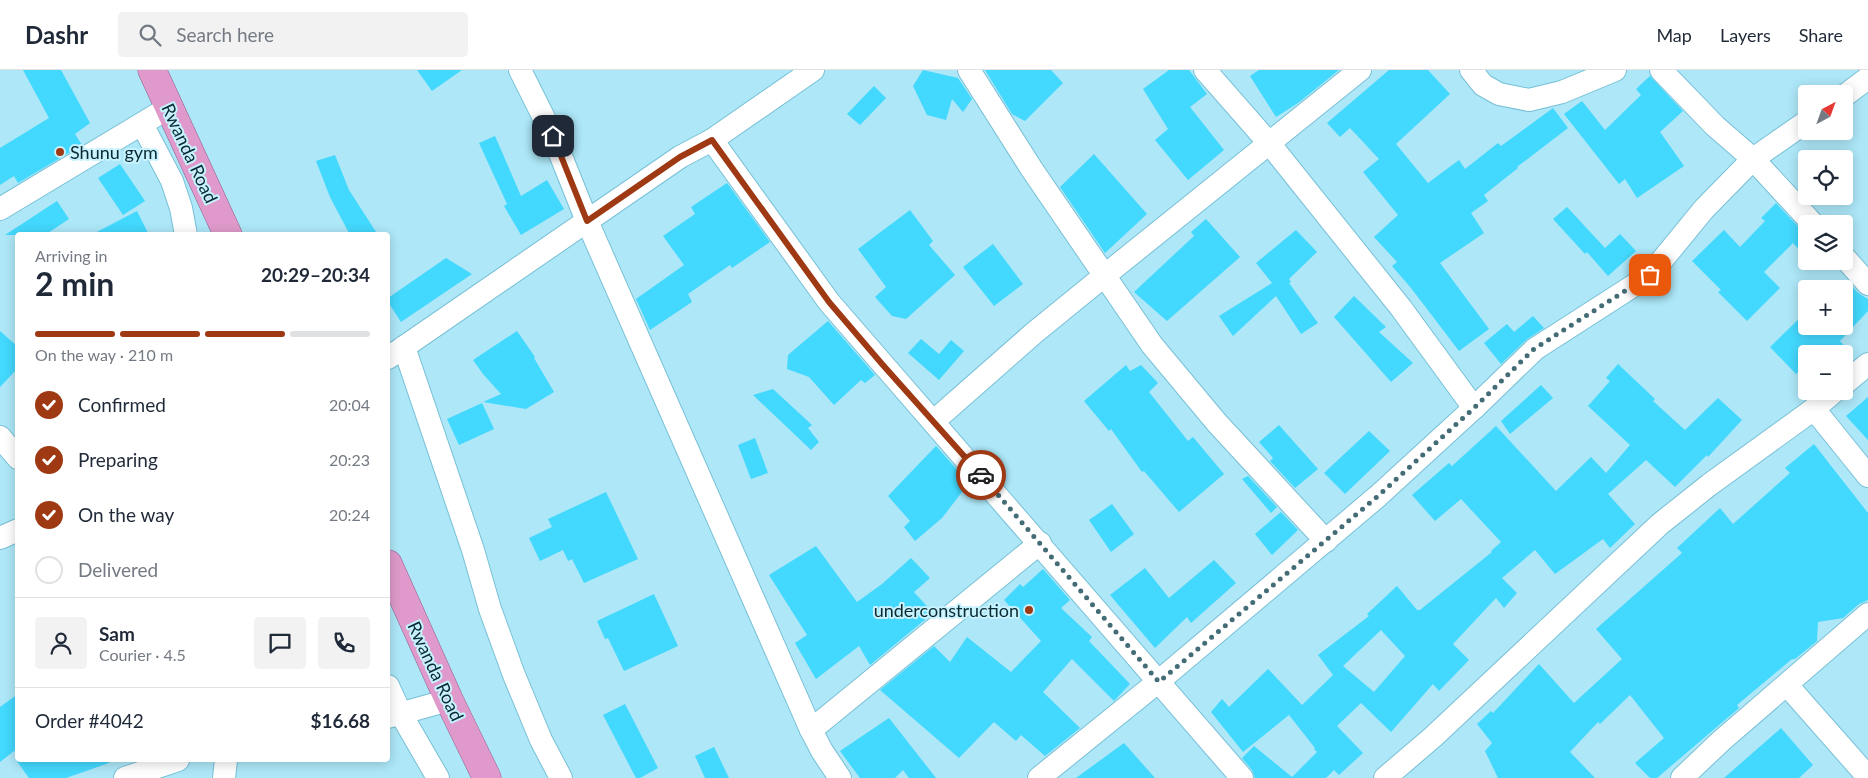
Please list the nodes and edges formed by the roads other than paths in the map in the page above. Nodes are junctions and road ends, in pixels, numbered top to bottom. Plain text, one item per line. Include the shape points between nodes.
1 (520, 70) edge
2 (813, 70) edge
3 (969, 70) edge
4 (1205, 70) edge
5 (1360, 70) edge
6 (1471, 70) edge
7 (1615, 70) edge
8 (1661, 70) edge
9 (159, 73) edge
10 (1868, 78) edge
11 (1853, 89) edge
12 (168, 108) junction
13 (142, 124) junction
14 (1798, 128) edge
15 (712, 140) junction
16 (1269, 143) junction
17 (1753, 159) junction
18 (0, 209) edge
19 (1805, 215) edge
20 (587, 221) junction
21 (185, 232) edge
22 (227, 232) edge
23 (1853, 267) edge
24 (1104, 276) junction
25 (1868, 284) edge
26 (396, 352) edge
27 (1868, 364) edge
28 (1853, 376) edge
29 (1824, 400) edge
30 (1474, 408) junction
31 (1814, 409) junction
32 (934, 421) junction
33 (0, 437) edge
34 (15, 454) edge
35 (1868, 476) edge
36 (15, 531) edge
37 (0, 538) edge
38 (1326, 541) junction
39 (1040, 543) junction
40 (390, 568) edge
41 (1868, 614) edge
42 (1159, 682) junction
43 (1787, 685) junction
44 (390, 696) edge
45 (449, 700) junction
46 (394, 716) edge
47 (811, 730) junction
48 (172, 762) edge
49 (226, 762) edge
50 (1388, 777) edge
51 (1868, 777) edge
52 (125, 778) edge
53 (224, 778) edge
54 (438, 778) edge
55 (487, 778) edge
56 (561, 778) edge
57 (840, 778) edge
58 (1039, 778) edge
59 (1242, 778) edge
60 (1682, 778) edge

1 - 20 street via 553,136
2 - 15 street
3 - 24 street
4 - 16 street
5 - 16 street
6 - 7 street via 1483,85 1499,94 1529,100 1562,92
8 - 17 street via 1715,126
9 - 12 highway, Rwanda Road
10 - 11 street
12 - 13 street
12 - 22 highway, Rwanda Road
13 - 18 street
13 - 21 street via 172,182
14 - 17 street
15 - 20 street via 680,157
15 - 32 street via 829,302
16 - 24 street
16 - 30 street via 1401,308
17 - 19 street
17 - 30 street via 1704,209 1650,275 1534,349
20 - 26 street
20 - 47 street
23 - 25 street
24 - 32 street
24 - 38 street via 1152,345 1201,404
26 - 56 street via 473,550 514,675
27 - 28 street
29 - 31 street
30 - 38 street
31 - 35 street
31 - 50 street via 1660,524
32 - 39 street
33 - 34 street
36 - 37 street
38 - 42 street
39 - 42 street
39 - 47 street
40 - 45 highway, Rwanda Road
41 - 43 street
42 - 58 street
42 - 59 street
43 - 51 street
43 - 60 street
44 - 46 street
45 - 46 street
45 - 55 highway, Rwanda Road
46 - 54 street
47 - 57 street
48 - 52 street
49 - 53 street

